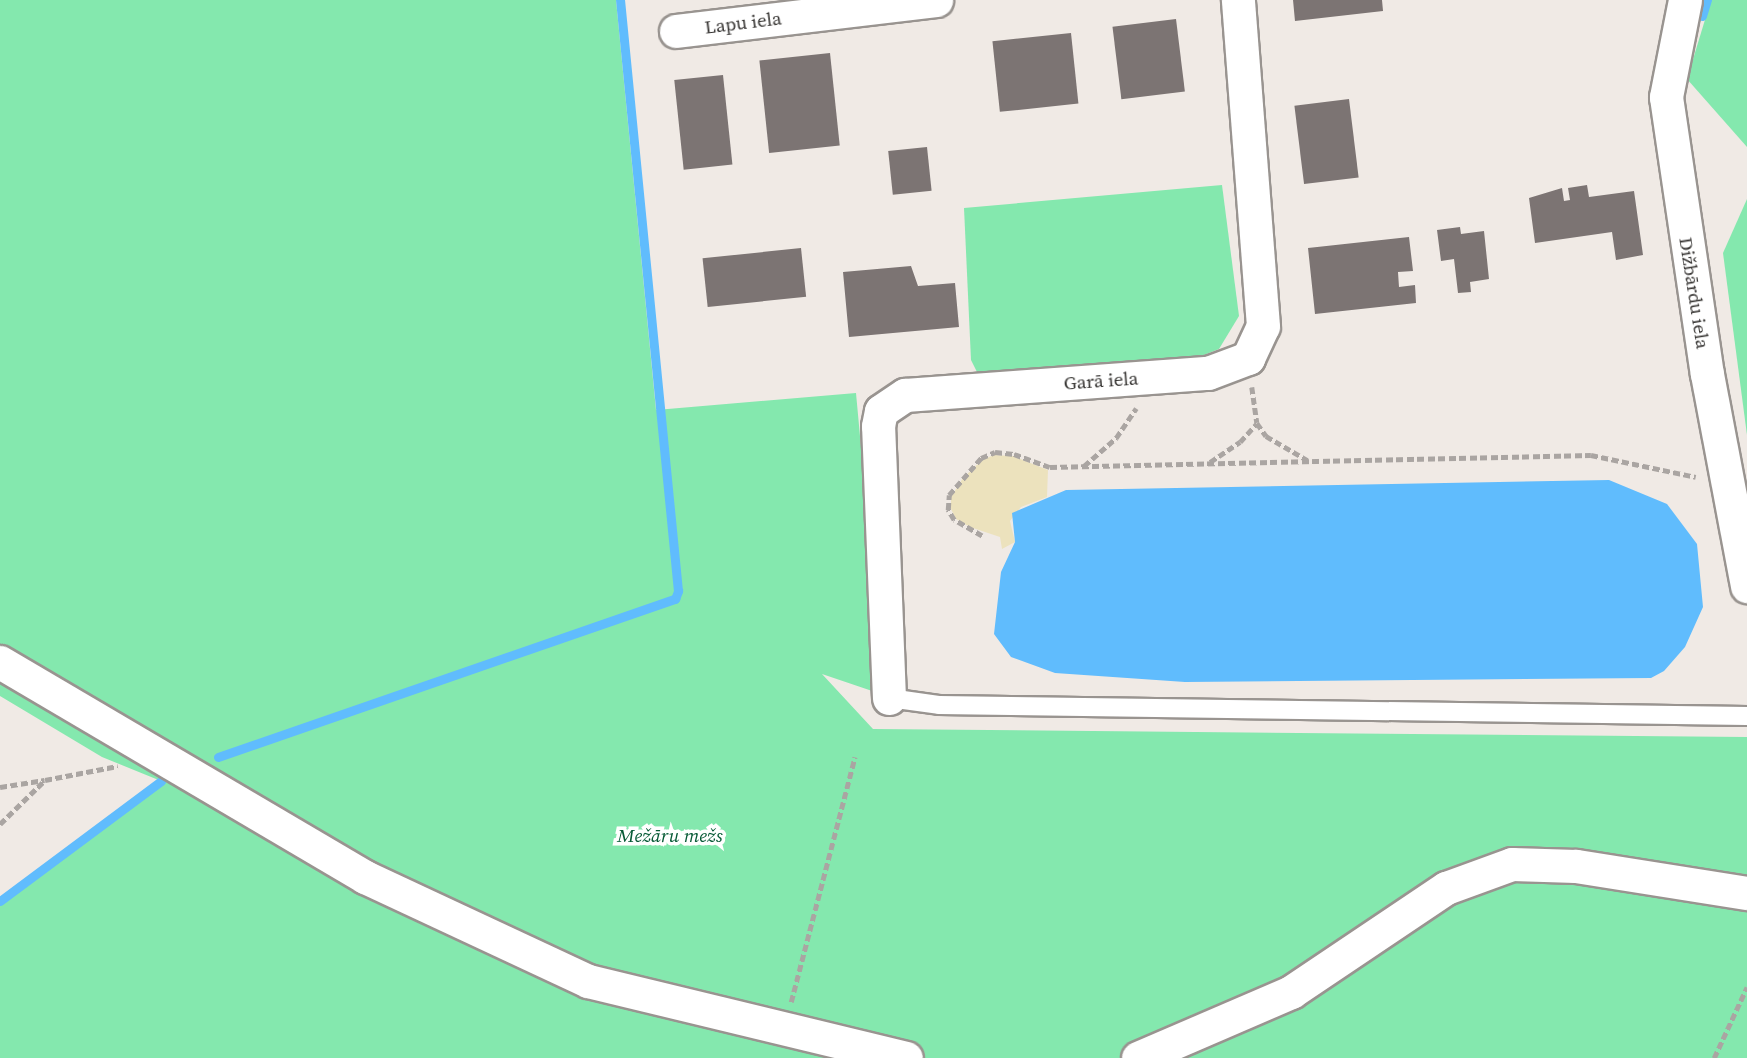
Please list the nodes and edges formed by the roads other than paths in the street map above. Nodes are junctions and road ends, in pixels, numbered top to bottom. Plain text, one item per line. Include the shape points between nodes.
1 (936, 0) edge
2 (1238, 0) edge
3 (1685, 0) edge
4 (676, 32) dead end
5 (1747, 586) edge
6 (0, 662) edge
7 (889, 698) joint
8 (1747, 716) edge
9 (1747, 893) edge
10 (906, 1058) edge
11 (1138, 1058) edge

1 - 4 street, Lapu iela
2 - 7 street, Garā iela via 1263,326 1248,358 1208,373 905,395 881,411
3 - 5 street, Dižbārdu iela via 1666,97
6 - 10 street via 365,877 588,981
7 - 8 lane via 939,705
9 - 11 street via 1576,866 1513,864 1446,888 1291,992

